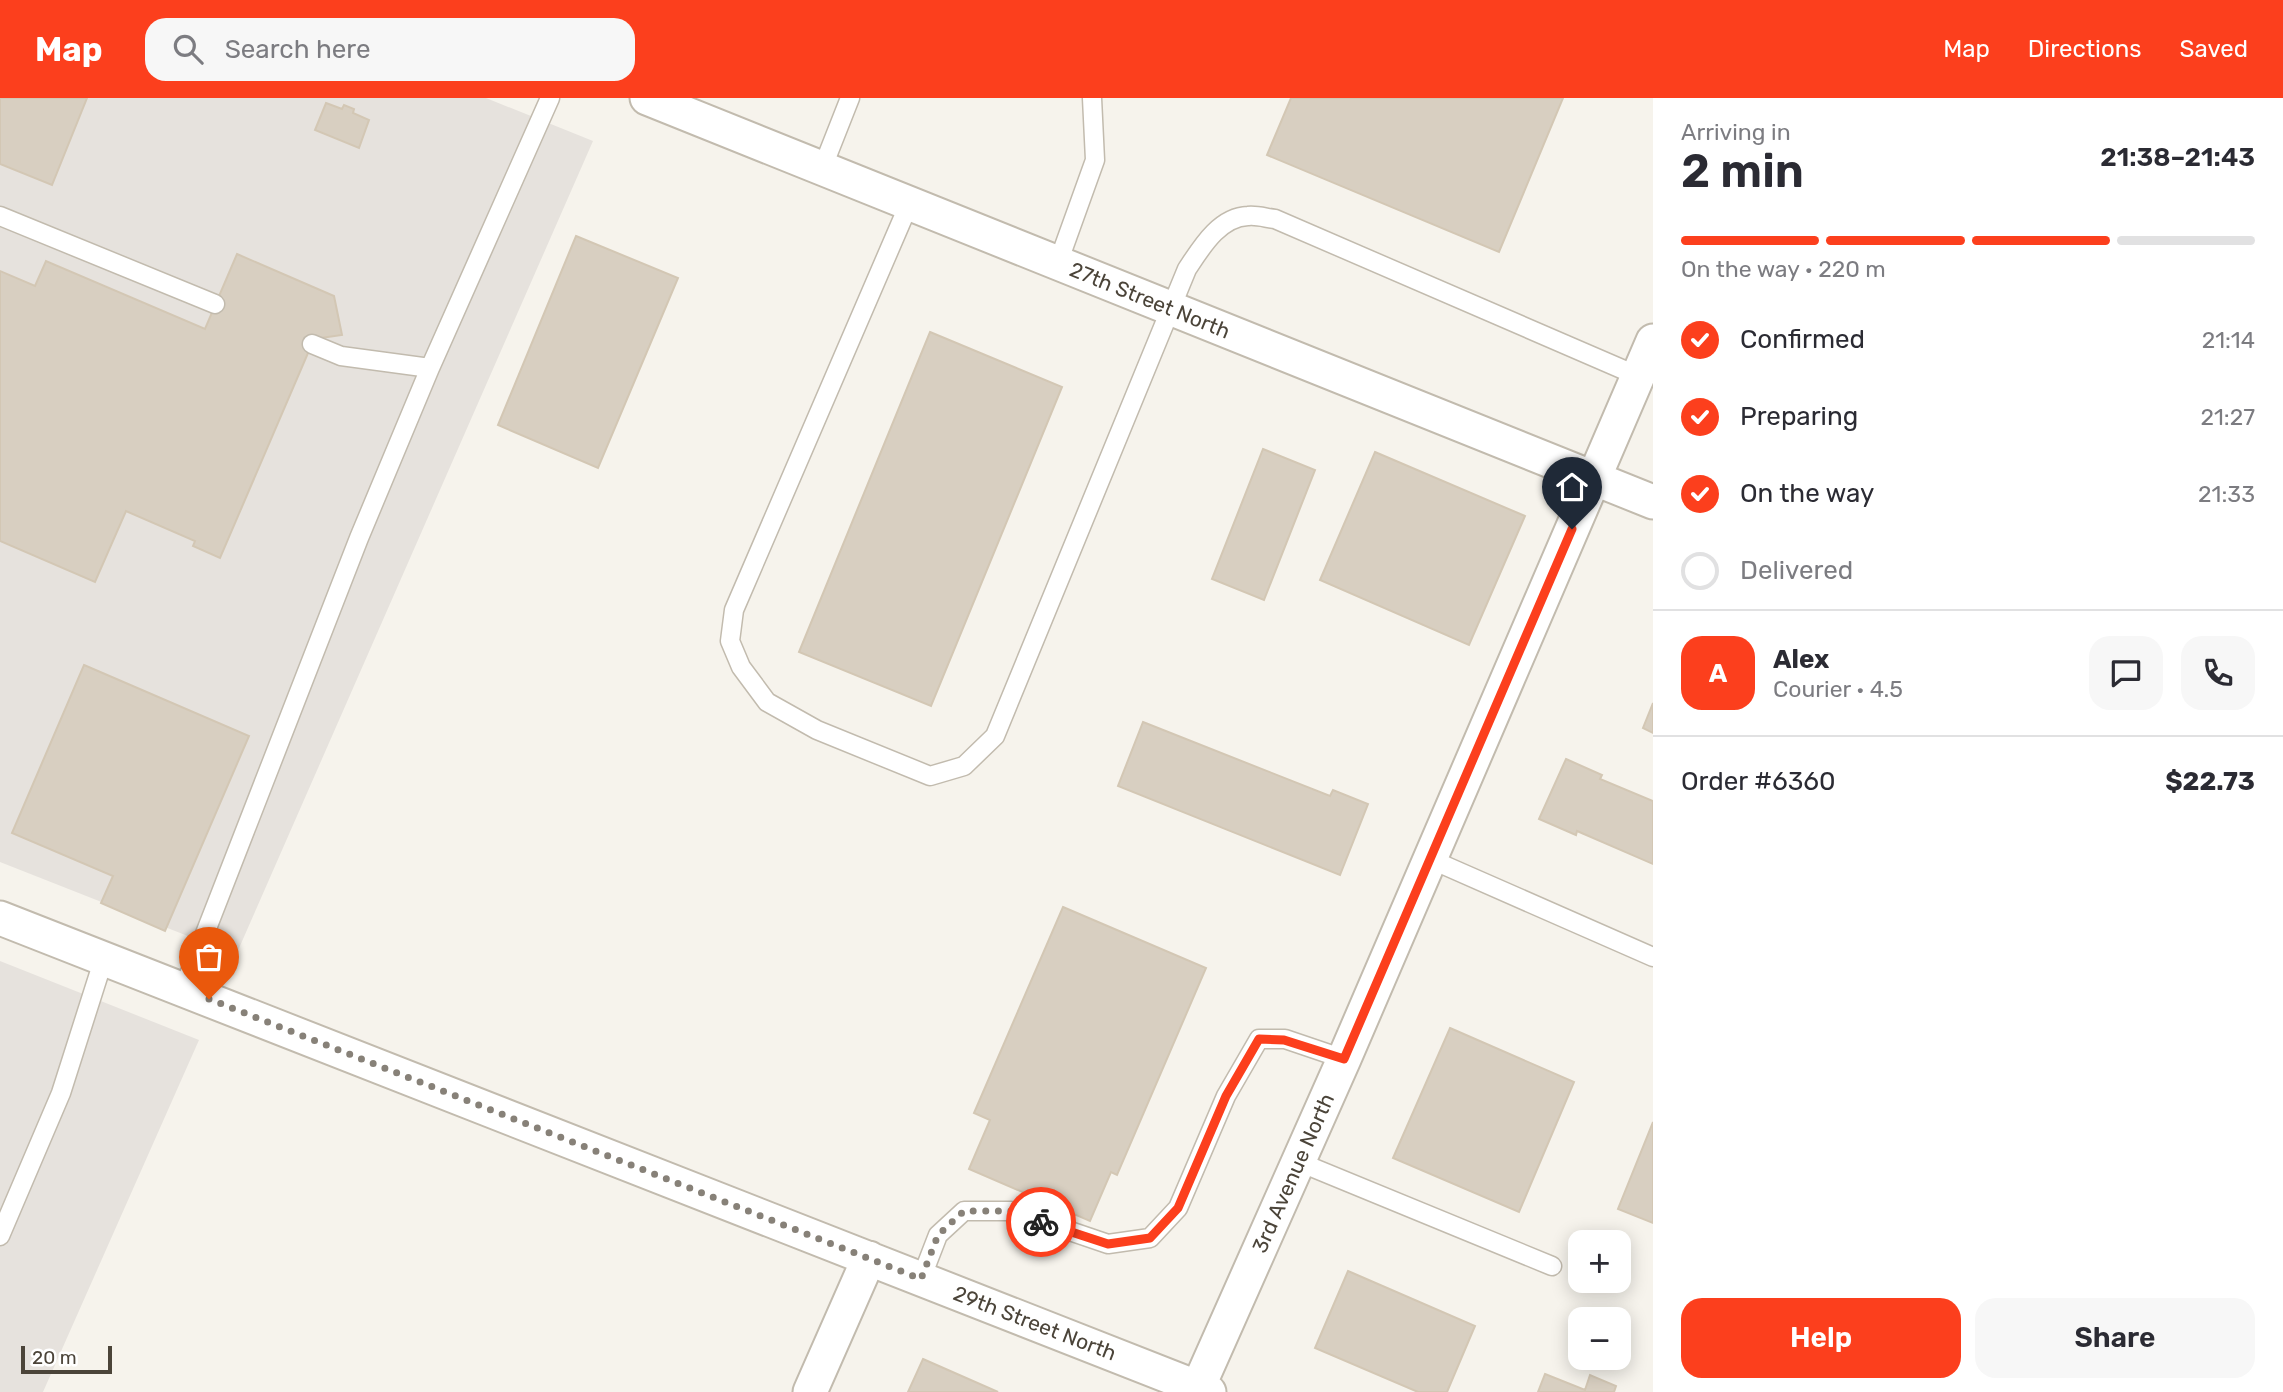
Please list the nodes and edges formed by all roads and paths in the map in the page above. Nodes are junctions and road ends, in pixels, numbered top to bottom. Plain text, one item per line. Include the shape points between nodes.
1 (550, 98) edge
2 (647, 98) edge
3 (850, 98) edge
4 (1092, 98) edge
5 (822, 169) junction
6 (909, 204) junction
7 (0, 216) edge
8 (1058, 263) junction
9 (215, 304) dead end
10 (1170, 309) junction
11 (1653, 341) edge
12 (312, 344) dead end
13 (430, 368) junction
14 (1638, 376) junction
15 (1594, 478) junction
16 (1653, 502) edge
17 (1430, 859) junction
18 (0, 918) edge
19 (1653, 957) edge
20 (104, 958) junction
21 (183, 989) junction
22 (1344, 1059) junction
23 (1299, 1162) junction
24 (0, 1236) edge
25 (869, 1258) junction
26 (1552, 1266) dead end
27 (921, 1279) junction
28 (1201, 1390) edge
29 (810, 1392) edge

1 - 13 lane
2 - 5 street, 27th Street North
3 - 5 lane
4 - 8 lane via 1096,160
5 - 6 street, 27th Street North
6 - 8 street, 27th Street North
6 - 10 lane via 734,610 730,641 741,667 767,702 892,763 930,776 964,766 995,736
7 - 9 lane
8 - 10 street, 27th Street North
10 - 14 lane via 1188,269 1221,227 1245,215 1275,219
10 - 15 street, 27th Street North
11 - 14 street, 3rd Avenue North
12 - 13 lane via 341,356
13 - 21 lane
14 - 15 street, 3rd Avenue North
15 - 16 street, 27th Street North
15 - 17 street, 3rd Avenue North
17 - 19 lane
17 - 22 street, 3rd Avenue North
18 - 20 street, 29th Street North
20 - 21 street, 29th Street North
20 - 24 lane via 61,1093
21 - 25 street, 29th Street North
22 - 23 street, 3rd Avenue North
22 - 27 lane via 1284,1040 1259,1039 1226,1096 1178,1208 1150,1238 1108,1244 1011,1211 964,1211 938,1235
23 - 26 lane
23 - 28 street, 3rd Avenue North
25 - 27 street, 29th Street North
25 - 29 street
27 - 28 street, 29th Street North

